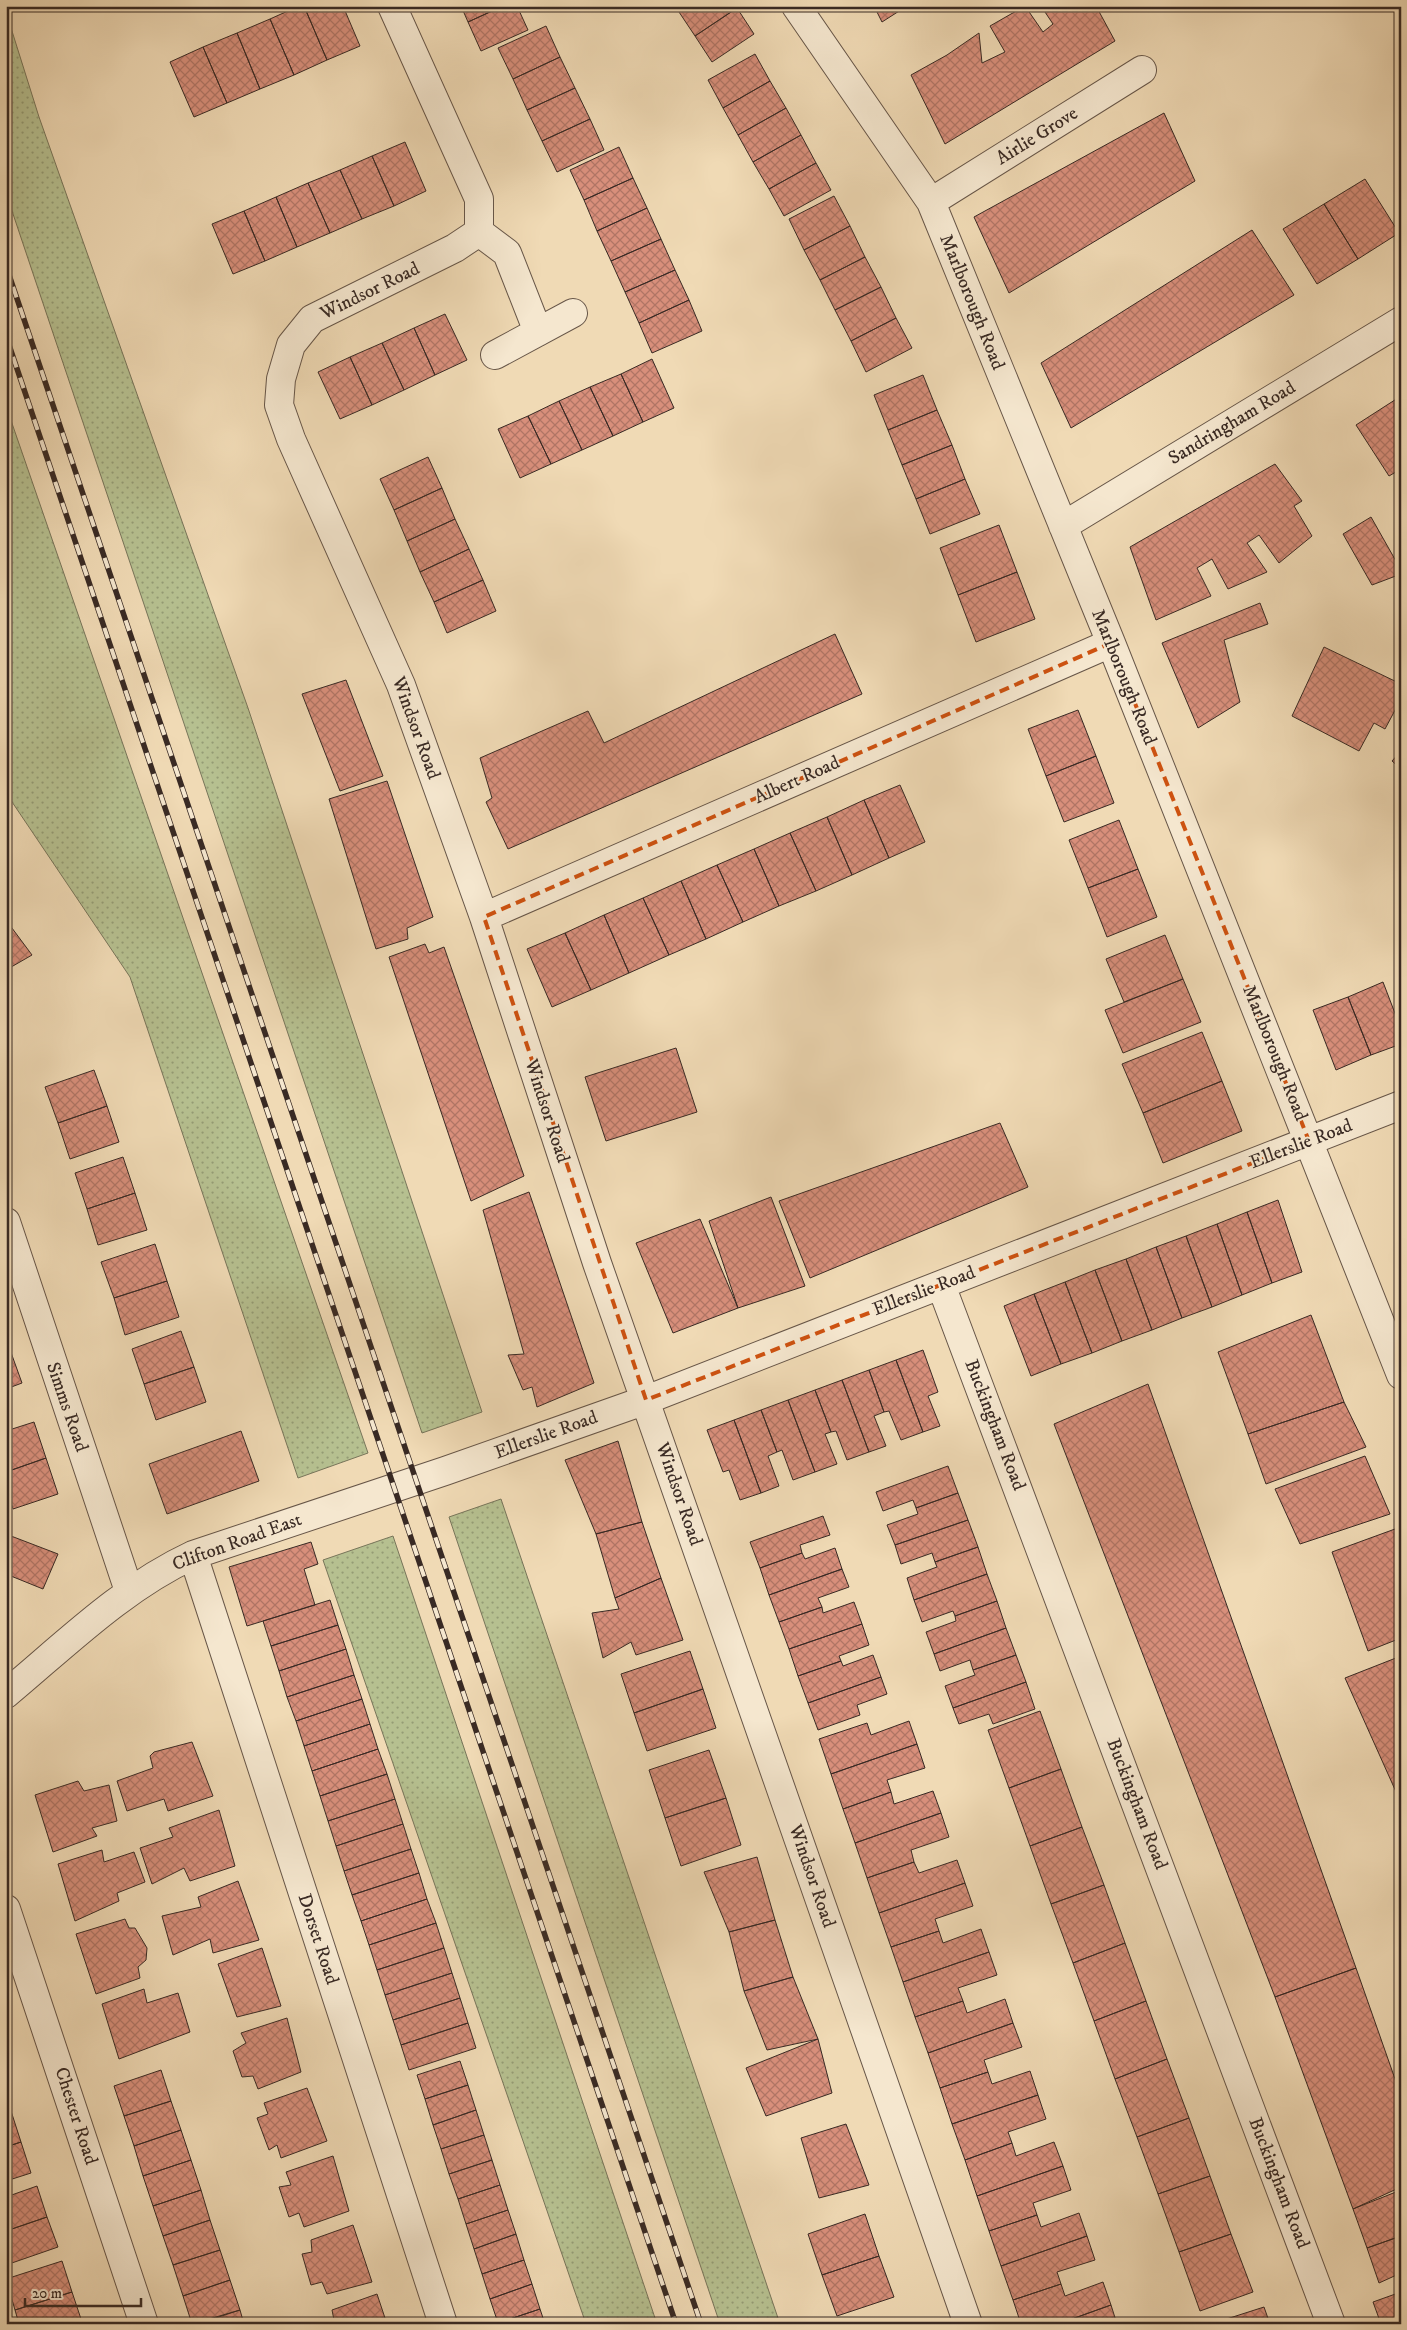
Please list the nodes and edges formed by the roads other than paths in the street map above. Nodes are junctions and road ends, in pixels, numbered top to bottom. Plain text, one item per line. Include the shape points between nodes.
1 (392, 6) edge
2 (796, 6) edge
3 (1142, 70) dead end
4 (932, 202) junction
5 (480, 232) junction
6 (573, 313) dead end
7 (1401, 321) edge
8 (538, 332) junction
9 (495, 356) dead end
10 (1063, 526) junction
11 (1111, 643) junction
12 (484, 917) junction
13 (1401, 1105) edge
14 (1309, 1141) junction
15 (6, 1222) edge
16 (16, 1285) edge
17 (941, 1285) junction
18 (1401, 1375) edge
19 (646, 1400) junction
20 (445, 1471) joint
21 (193, 1555) junction
22 (129, 1591) junction
23 (6, 1694) edge
24 (6, 1909) edge
25 (144, 2324) edge
26 (444, 2324) edge
27 (968, 2324) edge
28 (1332, 2324) edge

1 - 5 street via 479,199
2 - 4 street, Marlborough Road
3 - 4 street, Airlie Grove
4 - 10 street, Marlborough Road
5 - 8 street via 507,254
5 - 12 street, Windsor Road via 455,248 312,319 291,345 281,379 279,405 291,439 401,685
6 - 8 street
7 - 10 street, Sandringham Road
8 - 9 street
10 - 11 street, Marlborough Road
11 - 12 street, Albert Road
11 - 14 street, Marlborough Road
12 - 19 street, Windsor Road via 597,1263
13 - 14 street, Ellerslie Road
14 - 17 street, Ellerslie Road
14 - 18 street, Marlborough Road
15 - 16 street, Simms Road
16 - 22 street, Simms Road
17 - 19 street, Ellerslie Road
17 - 28 street, Buckingham Road
19 - 20 street, Ellerslie Road
19 - 27 street, Windsor Road
20 - 21 street, Clifton Road East
21 - 22 street, Clifton Road East via 161,1570
21 - 26 street, Dorset Road
22 - 23 street, Clifton Road East
24 - 25 street, Chester Road

